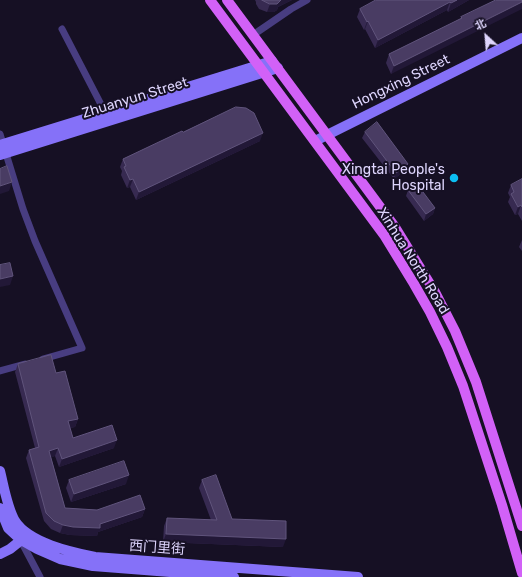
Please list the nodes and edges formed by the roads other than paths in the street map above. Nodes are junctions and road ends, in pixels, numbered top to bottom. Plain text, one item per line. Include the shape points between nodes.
1 (210, 0) edge
2 (227, 0) edge
3 (307, 0) edge
4 (62, 29) dead end
5 (253, 35) junction
6 (522, 38) edge
7 (275, 64) junction
8 (261, 69) junction
9 (107, 117) junction
10 (327, 135) junction
11 (315, 141) junction
12 (2, 146) edge
13 (0, 371) edge
14 (0, 471) edge
15 (0, 508) edge
16 (522, 526) edge
17 (24, 537) junction
18 (0, 554) edge
19 (522, 573) edge
20 (40, 577) edge
21 (234, 577) edge
22 (358, 577) edge

1 - 8 main road, Xinhua North Road
2 - 5 main road, Xinhua North Road
3 - 5 street
4 - 9 street
5 - 7 main road, Xinhua North Road
6 - 10 street, Hongxing Street
7 - 8 street, Zhuanyun Street
7 - 10 main road, Xinhua North Road
8 - 9 street, Zhuanyun Street
8 - 11 main road, Xinhua North Road
9 - 12 street, Zhuanyun Street
10 - 11 street, Hongxing Street
10 - 16 main road, Xinhua North Road via 398,232 449,319 476,382
11 - 19 main road, Xinhua North Road via 387,240 437,325 463,386
12 - 13 street via 35,241 82,348
14 - 17 street, 西门里街 via 12,515
15 - 17 street via 8,528
17 - 18 street
17 - 20 street
17 - 21 street via 37,549 60,559 93,566
17 - 22 street, 西门里街 via 95,557

